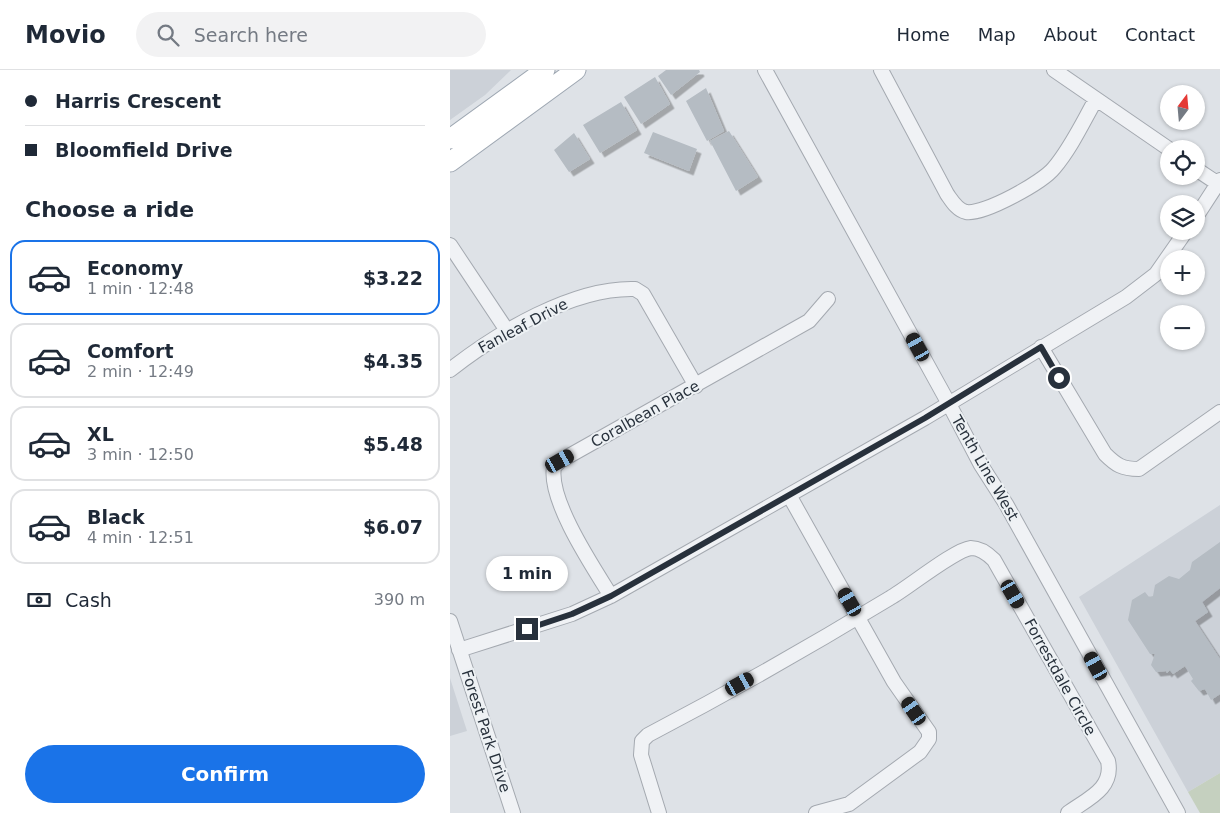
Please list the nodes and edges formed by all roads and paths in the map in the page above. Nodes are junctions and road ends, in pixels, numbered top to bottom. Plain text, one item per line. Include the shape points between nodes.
1 (545, 70) edge
2 (576, 70) edge
3 (765, 70) edge
4 (881, 70) edge
5 (1054, 70) edge
6 (1096, 99) junction
7 (450, 139) edge
8 (1160, 143) edge
9 (450, 162) edge
10 (1205, 174) edge
11 (1219, 183) edge
12 (1205, 204) edge
13 (1180, 240) edge
14 (450, 245) edge
15 (828, 299) dead end
16 (508, 332) junction
17 (1041, 347) junction
18 (450, 370) edge
19 (696, 386) junction
20 (949, 404) junction
21 (1220, 412) edge
22 (789, 495) junction
23 (611, 596) junction
24 (858, 617) junction
25 (450, 621) edge
26 (460, 650) junction
27 (513, 813) edge
28 (659, 813) edge
29 (816, 813) edge
30 (1068, 813) edge
31 (1178, 813) edge

1 - 7 main road
2 - 9 main road
3 - 20 street, Tenth Line West
4 - 6 street via 947,194 956,207 966,212 981,211 1034,184 1053,170
5 - 6 street
6 - 8 street
10 - 11 street
11 - 12 street
13 - 17 street via 1156,274
14 - 16 street
15 - 19 street, Coralbean Place via 809,321
16 - 18 street, Fanleaf Drive
16 - 19 street, Fanleaf Drive via 576,298 635,288 643,294
17 - 20 street
17 - 21 street via 1105,454 1116,466 1139,469
19 - 23 street, Coralbean Place via 554,467 553,482 562,509
20 - 22 street
20 - 31 street, Tenth Line West
22 - 23 street
22 - 24 street
23 - 26 street via 572,614
24 - 28 street, Forrestdale Circle via 648,735 642,741 641,755
24 - 29 street via 894,682 930,732 929,739 920,752 849,804
24 - 30 street, Forrestdale Circle via 961,552 971,548 988,554 1108,761 1109,776 1104,787
25 - 26 street, Forest Park Drive
26 - 27 street, Forest Park Drive

